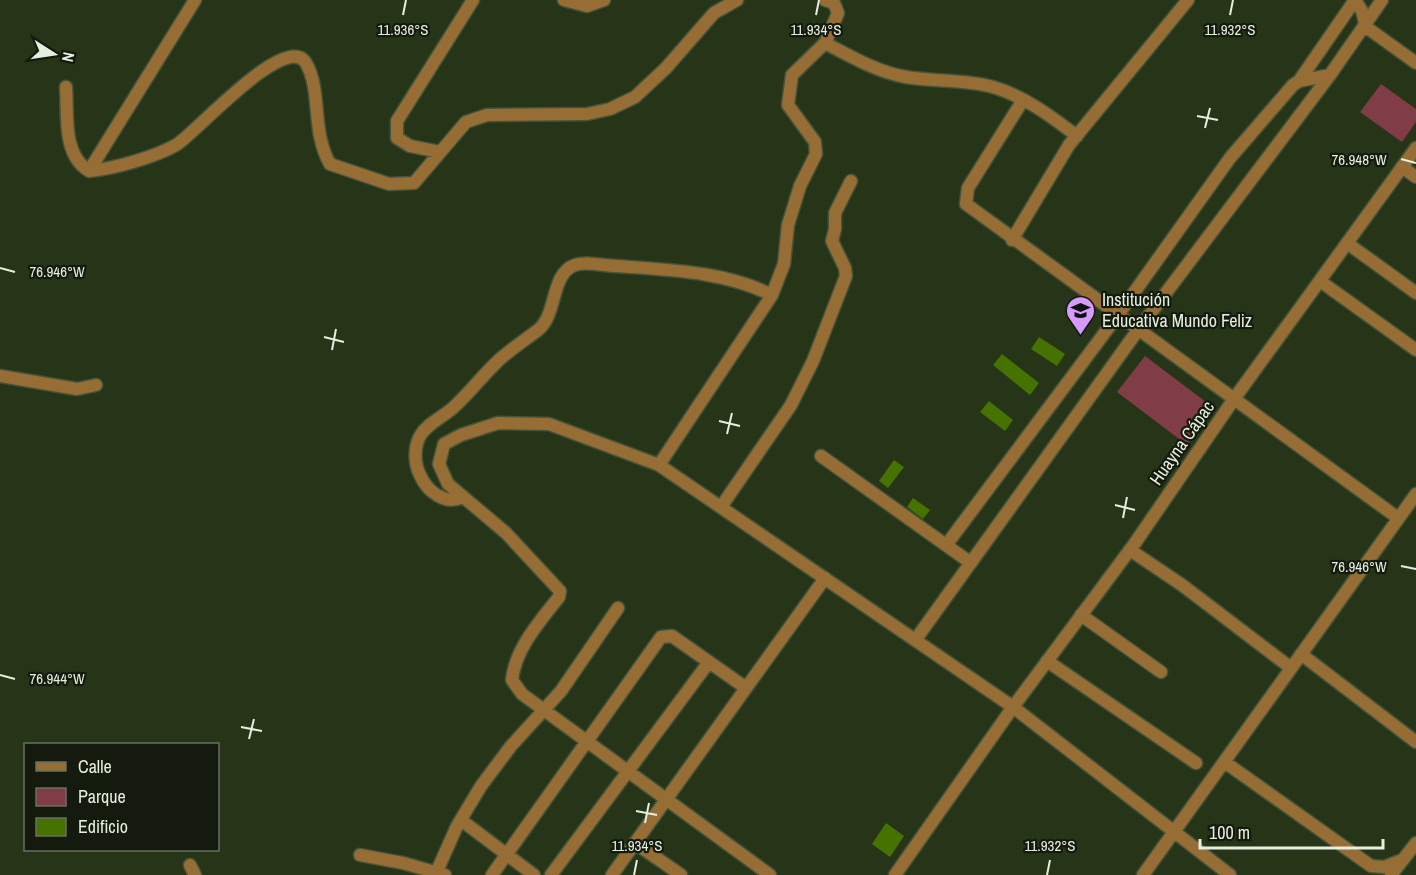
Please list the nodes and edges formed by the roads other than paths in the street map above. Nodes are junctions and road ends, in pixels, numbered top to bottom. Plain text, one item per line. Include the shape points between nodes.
1 (195, 0) edge
2 (473, 0) edge
3 (564, 0) edge
4 (604, 0) edge
5 (737, 0) edge
6 (825, 0) edge
7 (1188, 0) edge
8 (1355, 0) edge
9 (1382, 0) edge
10 (1366, 27) junction
11 (825, 43) junction
12 (1416, 63) edge
13 (1330, 75) junction
14 (1299, 81) junction
15 (66, 87) dead end
16 (1023, 100) junction
17 (1077, 136) junction
18 (1416, 148) edge
19 (440, 153) junction
20 (1402, 167) junction
21 (89, 171) junction
22 (1416, 177) edge
23 (850, 182) dead end
24 (1012, 240) junction
25 (1347, 243) junction
26 (1320, 280) junction
27 (1416, 293) edge
28 (772, 294) junction
29 (1118, 315) junction
30 (1138, 330) junction
31 (1416, 350) edge
32 (0, 376) edge
33 (96, 385) dead end
34 (1234, 399) junction
35 (821, 456) dead end
36 (659, 465) junction
37 (1416, 494) edge
38 (463, 498) junction
39 (721, 507) junction
40 (1398, 518) junction
41 (947, 544) junction
42 (1130, 550) junction
43 (971, 563) junction
44 (825, 578) junction
45 (618, 608) dead end
46 (1081, 615) junction
47 (916, 639) junction
48 (1300, 654) junction
49 (1047, 661) junction
50 (709, 662) junction
51 (1291, 668) junction
52 (1161, 672) dead end
53 (746, 688) junction
54 (1013, 707) junction
55 (545, 711) junction
56 (588, 742) junction
57 (1416, 742) edge
58 (1196, 763) dead end
59 (1226, 763) junction
60 (629, 772) junction
61 (666, 800) junction
62 (460, 820) junction
63 (1174, 831) junction
64 (635, 843) junction
65 (1416, 843) edge
66 (360, 855) dead end
67 (507, 855) junction
68 (1402, 860) junction
69 (441, 873) edge
70 (900, 873) edge
71 (766, 874) edge
72 (492, 875) edge
73 (534, 875) edge
74 (551, 875) edge
75 (612, 875) edge
76 (681, 875) edge
77 (1143, 875) edge
78 (1230, 875) edge
79 (1391, 875) edge

1 - 21 street
2 - 19 street via 397,121 397,138 403,144
3 - 4 street via 587,6
5 - 19 street via 714,12 635,97 587,114 487,115 466,122
6 - 11 street via 834,3 838,13
7 - 17 street
8 - 10 street
8 - 14 street
9 - 10 street
10 - 12 street
10 - 13 street
11 - 16 street via 903,77 984,85
11 - 28 street via 792,75 788,92 788,105 815,142 816,154 800,186 788,225 784,264
13 - 14 street
13 - 30 street
14 - 29 street via 1230,158
15 - 21 street via 72,151
16 - 17 street
16 - 24 street via 966,197 966,204
17 - 24 street
18 - 20 street, Huayna Cápac
19 - 21 street via 414,183 389,184 330,164 318,139 310,76 305,62 292,56 282,58 242,88 176,145 103,170
20 - 22 street
20 - 25 street, Huayna Cápac
23 - 39 street via 835,216 832,241 846,276 832,312 791,405
24 - 29 street
25 - 26 street, Huayna Cápac
25 - 27 street
26 - 31 street
26 - 34 street, Huayna Cápac
28 - 36 street
28 - 38 street via 721,277 590,265 571,267 562,276 547,322 500,359 418,440 416,462 426,485 444,499
29 - 30 street
29 - 41 street
30 - 34 street
30 - 43 street
32 - 33 street via 77,389
34 - 40 street
34 - 42 street, Huayna Cápac
35 - 41 street
36 - 38 street via 549,423 498,423 444,444 439,464 442,475
36 - 39 street
37 - 40 street
38 - 55 street via 506,533 558,586 559,597 536,625 517,658 512,680 522,694
39 - 44 street
40 - 48 street
41 - 43 street
42 - 46 street, Huayna Cápac
42 - 51 street
43 - 47 street
44 - 47 street
44 - 53 street
45 - 55 street
46 - 49 street, Huayna Cápac
46 - 52 street
47 - 54 street
48 - 51 street
48 - 57 street
49 - 54 street, Huayna Cápac
49 - 58 street
50 - 53 street
50 - 56 street via 672,636 661,637
50 - 60 street
51 - 59 street
53 - 61 street
54 - 63 street
54 - 70 street, Huayna Cápac
55 - 56 street
55 - 62 street via 496,765
56 - 60 street
56 - 67 street
59 - 63 street
59 - 68 street via 1371,866 1384,867
60 - 61 street
60 - 74 street
61 - 64 street
61 - 71 street
62 - 67 street
62 - 69 street
63 - 77 street
63 - 78 street
64 - 75 street
64 - 76 street
65 - 68 street
66 - 69 street
67 - 72 street
67 - 73 street
68 - 79 street

